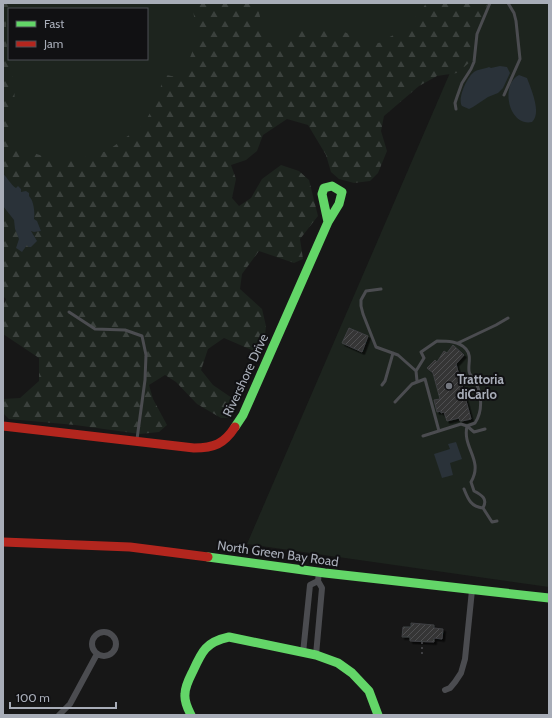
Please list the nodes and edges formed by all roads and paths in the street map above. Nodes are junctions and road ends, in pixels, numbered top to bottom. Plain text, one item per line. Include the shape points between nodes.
1 (490, 3) edge
2 (508, 3) edge
3 (504, 95) dead end
4 (456, 109) dead end
5 (328, 222) dead end
6 (381, 289) dead end
7 (69, 312) dead end
8 (508, 318) dead end
9 (458, 343) junction
10 (393, 353) junction
11 (416, 371) junction
12 (417, 381) junction
13 (382, 385) dead end
14 (395, 402) dead end
15 (3, 426) edge
16 (468, 426) junction
17 (485, 429) dead end
18 (439, 431) junction
19 (423, 436) dead end
20 (137, 441) junction
21 (464, 489) dead end
22 (483, 508) junction
23 (497, 521) dead end
24 (3, 542) edge
25 (318, 576) junction
26 (472, 590) junction
27 (549, 598) edge
28 (422, 642) dead end
29 (303, 653) junction
30 (97, 654) junction
31 (422, 654) dead end
32 (316, 655) junction
33 (445, 690) dead end
34 (59, 715) edge
35 (191, 715) edge
36 (378, 715) edge

1 - 4 lane via 479,27 474,62 457,97
2 - 3 lane via 516,21 520,59
5 - 20 street, Rivershore Drive via 243,415 228,437 217,445 200,448
6 - 10 lane via 366,291 361,306 376,347
7 - 20 lane via 94,329 125,330 142,336 146,368
8 - 9 lane
9 - 11 lane via 437,340 432,343 421,352 424,358
9 - 16 lane via 470,357 468,372 475,382 481,406 475,423
10 - 11 lane via 403,358
10 - 13 lane
11 - 12 lane
12 - 14 lane via 404,390
12 - 18 lane via 425,379
15 - 20 street, Rivershore Drive
16 - 17 lane via 474,432
16 - 18 lane via 461,424
16 - 22 lane via 467,438 477,468 471,482 474,491 485,499
18 - 19 lane
21 - 22 lane via 471,503
22 - 23 lane via 491,521
24 - 25 street, North Green Bay Road via 130,547
25 - 26 street, North Green Bay Road
25 - 29 street via 310,585
25 - 32 street via 322,588
26 - 27 street, North Green Bay Road
26 - 33 street via 465,660 456,682
28 - 31 path
29 - 32 street
29 - 35 street via 229,637 218,639 201,652 184,692
30 - 30 street via 109,655 115,649 115,637 109,632 97,633 92,640 92,648
30 - 34 street via 70,704
32 - 36 street via 338,663 352,673 369,691

